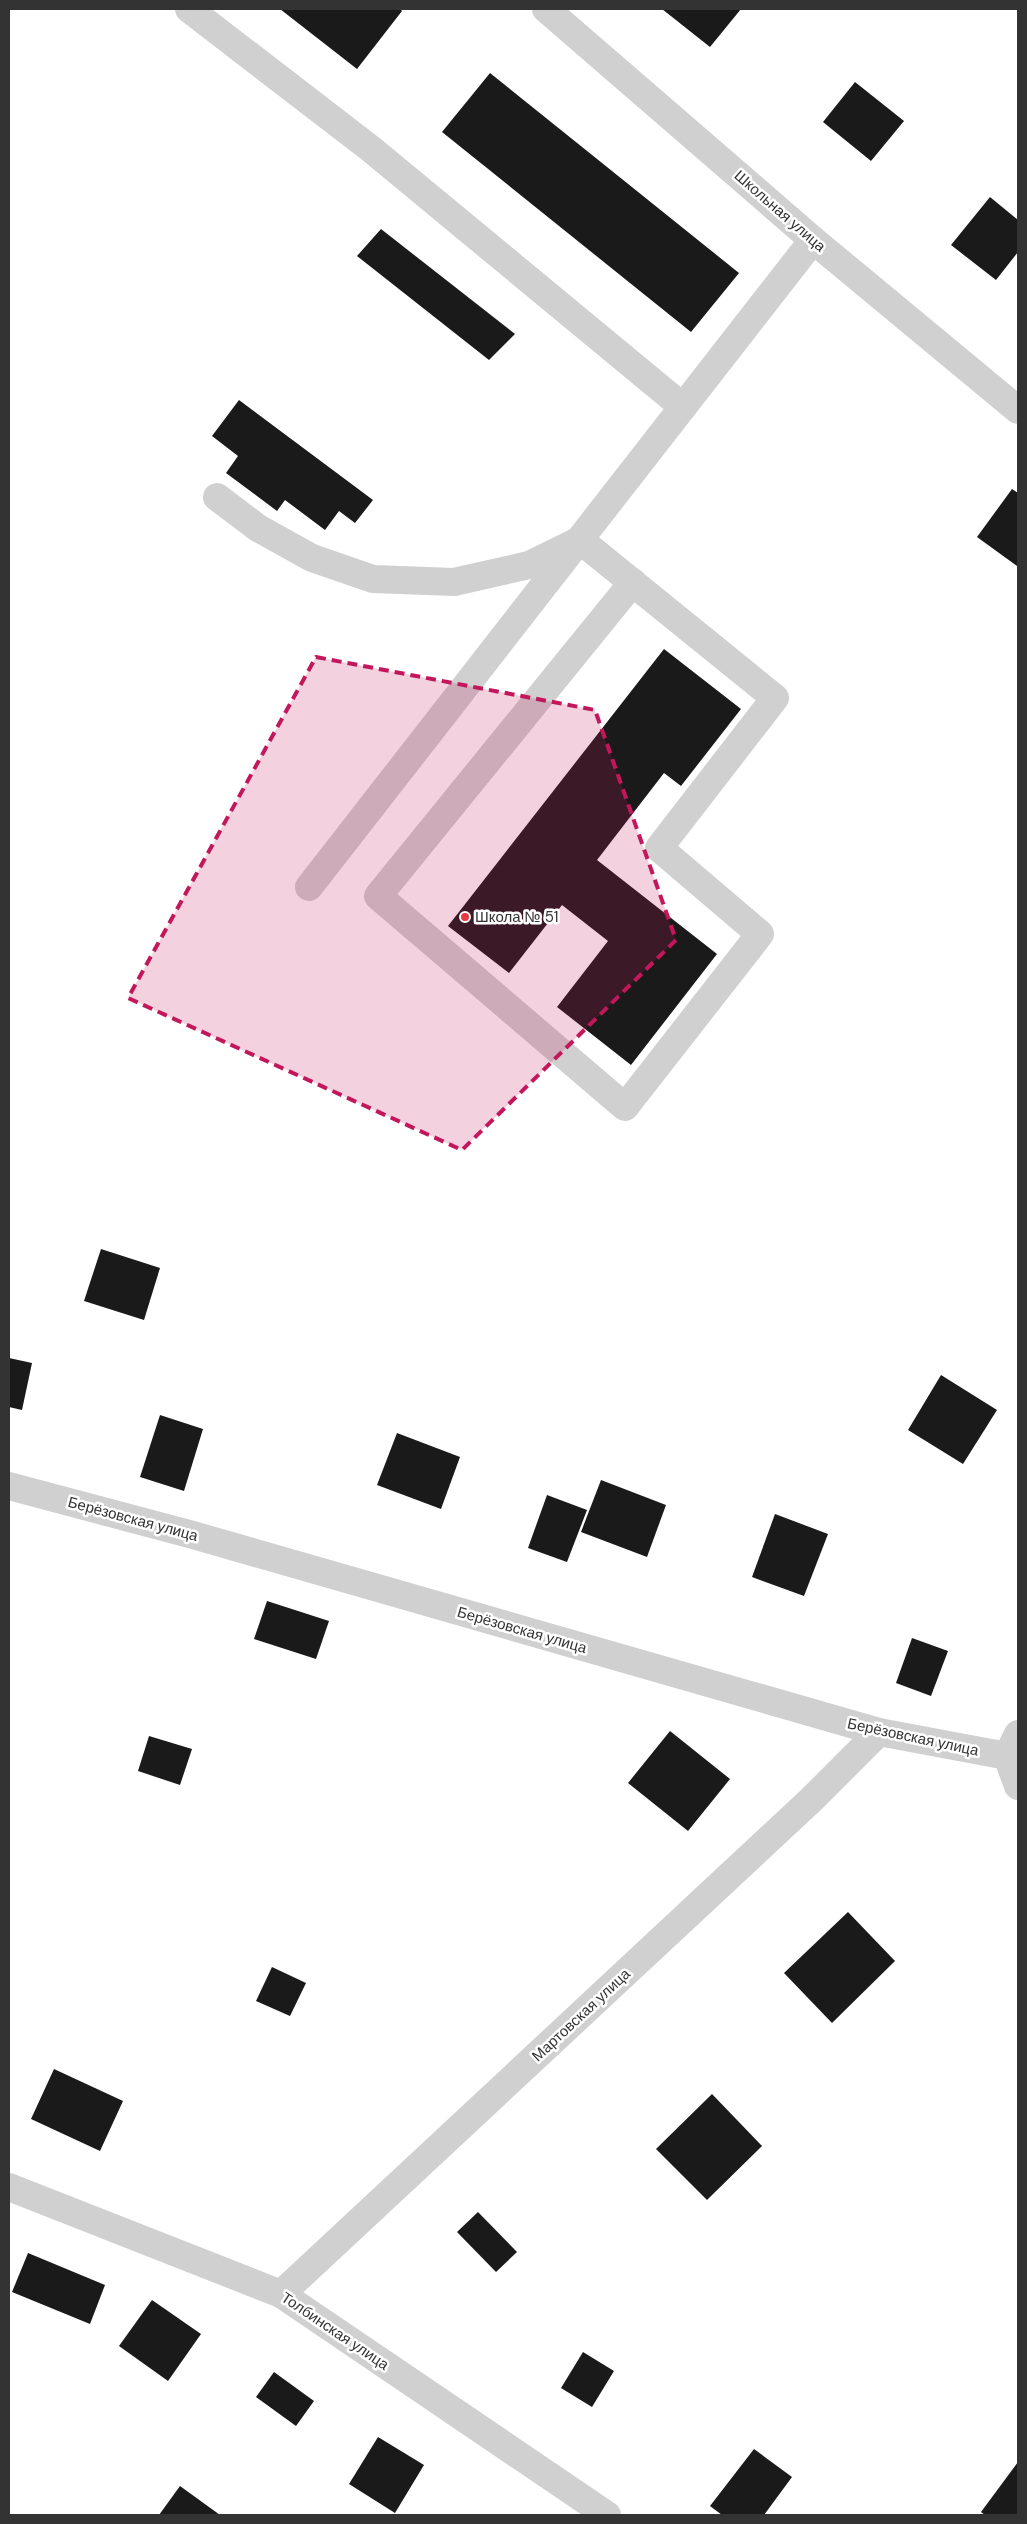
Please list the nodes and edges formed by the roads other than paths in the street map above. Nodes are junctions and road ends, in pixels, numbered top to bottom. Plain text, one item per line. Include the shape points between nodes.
1 (190, 9) edge
2 (546, 9) edge
3 (813, 240) junction
4 (683, 406) junction
5 (1018, 410) edge
6 (217, 497) dead end
7 (580, 540) junction
8 (632, 582) junction
9 (309, 887) dead end
10 (9, 1486) edge
11 (879, 1732) junction
12 (1012, 1745) edge
13 (1018, 1786) edge
14 (9, 2187) edge
15 (281, 2294) junction
16 (607, 2515) edge

1 - 4 street via 371,149
2 - 3 street, Школьная улица
3 - 4 street
3 - 5 street, Школьная улица
4 - 7 street
6 - 7 street via 258,528 312,558 373,579 454,582 529,565
7 - 8 street
7 - 9 street
8 - 8 street via 378,896 625,1107 760,934 659,848 775,698
10 - 11 street, Берёзовская улица via 193,1535
11 - 12 street, Берёзовская улица
11 - 15 street, Мартовская улица via 812,1799
12 - 13 street, Берёзовская улица
14 - 15 street, Толбинская улица
15 - 16 street, Толбинская улица

